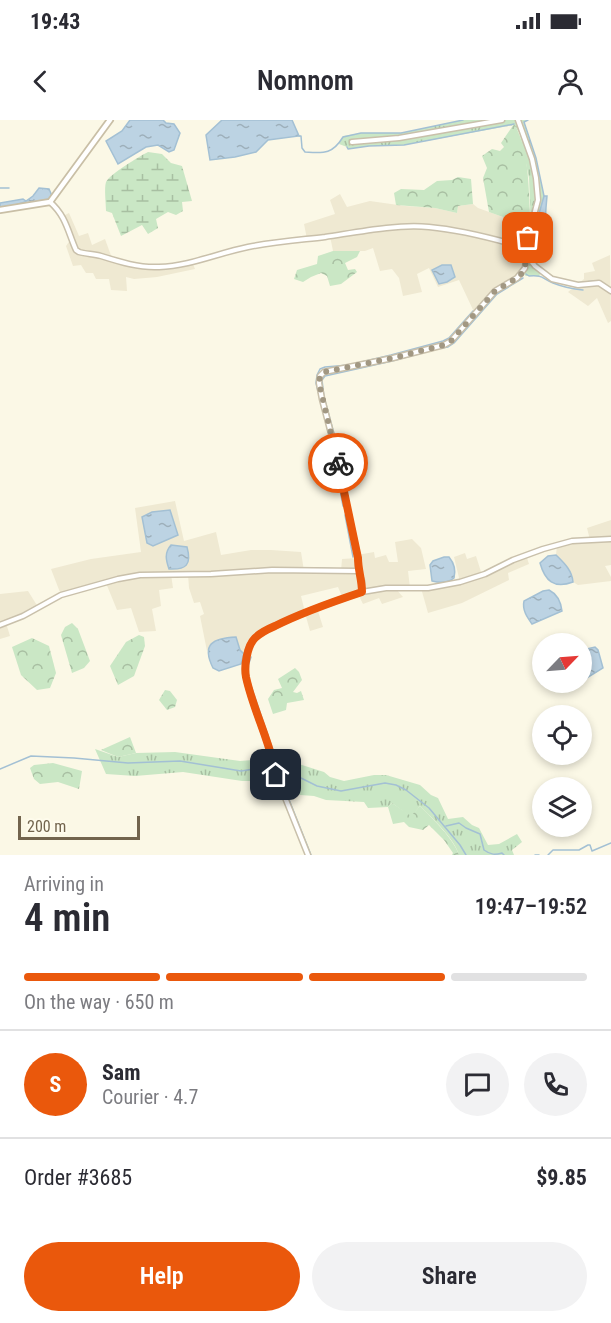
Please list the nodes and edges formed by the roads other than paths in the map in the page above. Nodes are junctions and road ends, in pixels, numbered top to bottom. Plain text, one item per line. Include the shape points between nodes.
1 (110, 120) edge
2 (502, 120) edge
3 (518, 120) edge
4 (352, 142) dead end
5 (50, 202) junction
6 (0, 210) edge
7 (526, 248) junction
8 (611, 291) edge
9 (611, 539) edge
10 (358, 571) junction
11 (362, 592) junction
12 (0, 625) edge
13 (308, 855) edge

1 - 5 street
2 - 4 street
3 - 7 street via 532,159 538,200
5 - 6 street
5 - 7 street via 62,214 79,252 158,267 250,246 416,227 478,234
7 - 8 street via 531,261 552,279 578,285 599,283
7 - 10 street via 522,273 495,291 451,341 320,376 321,399
9 - 11 street via 572,541 543,549 460,582
10 - 11 street
10 - 12 street via 272,570 129,577 61,595
11 - 13 street via 289,619 262,632 249,646 245,674 276,775

